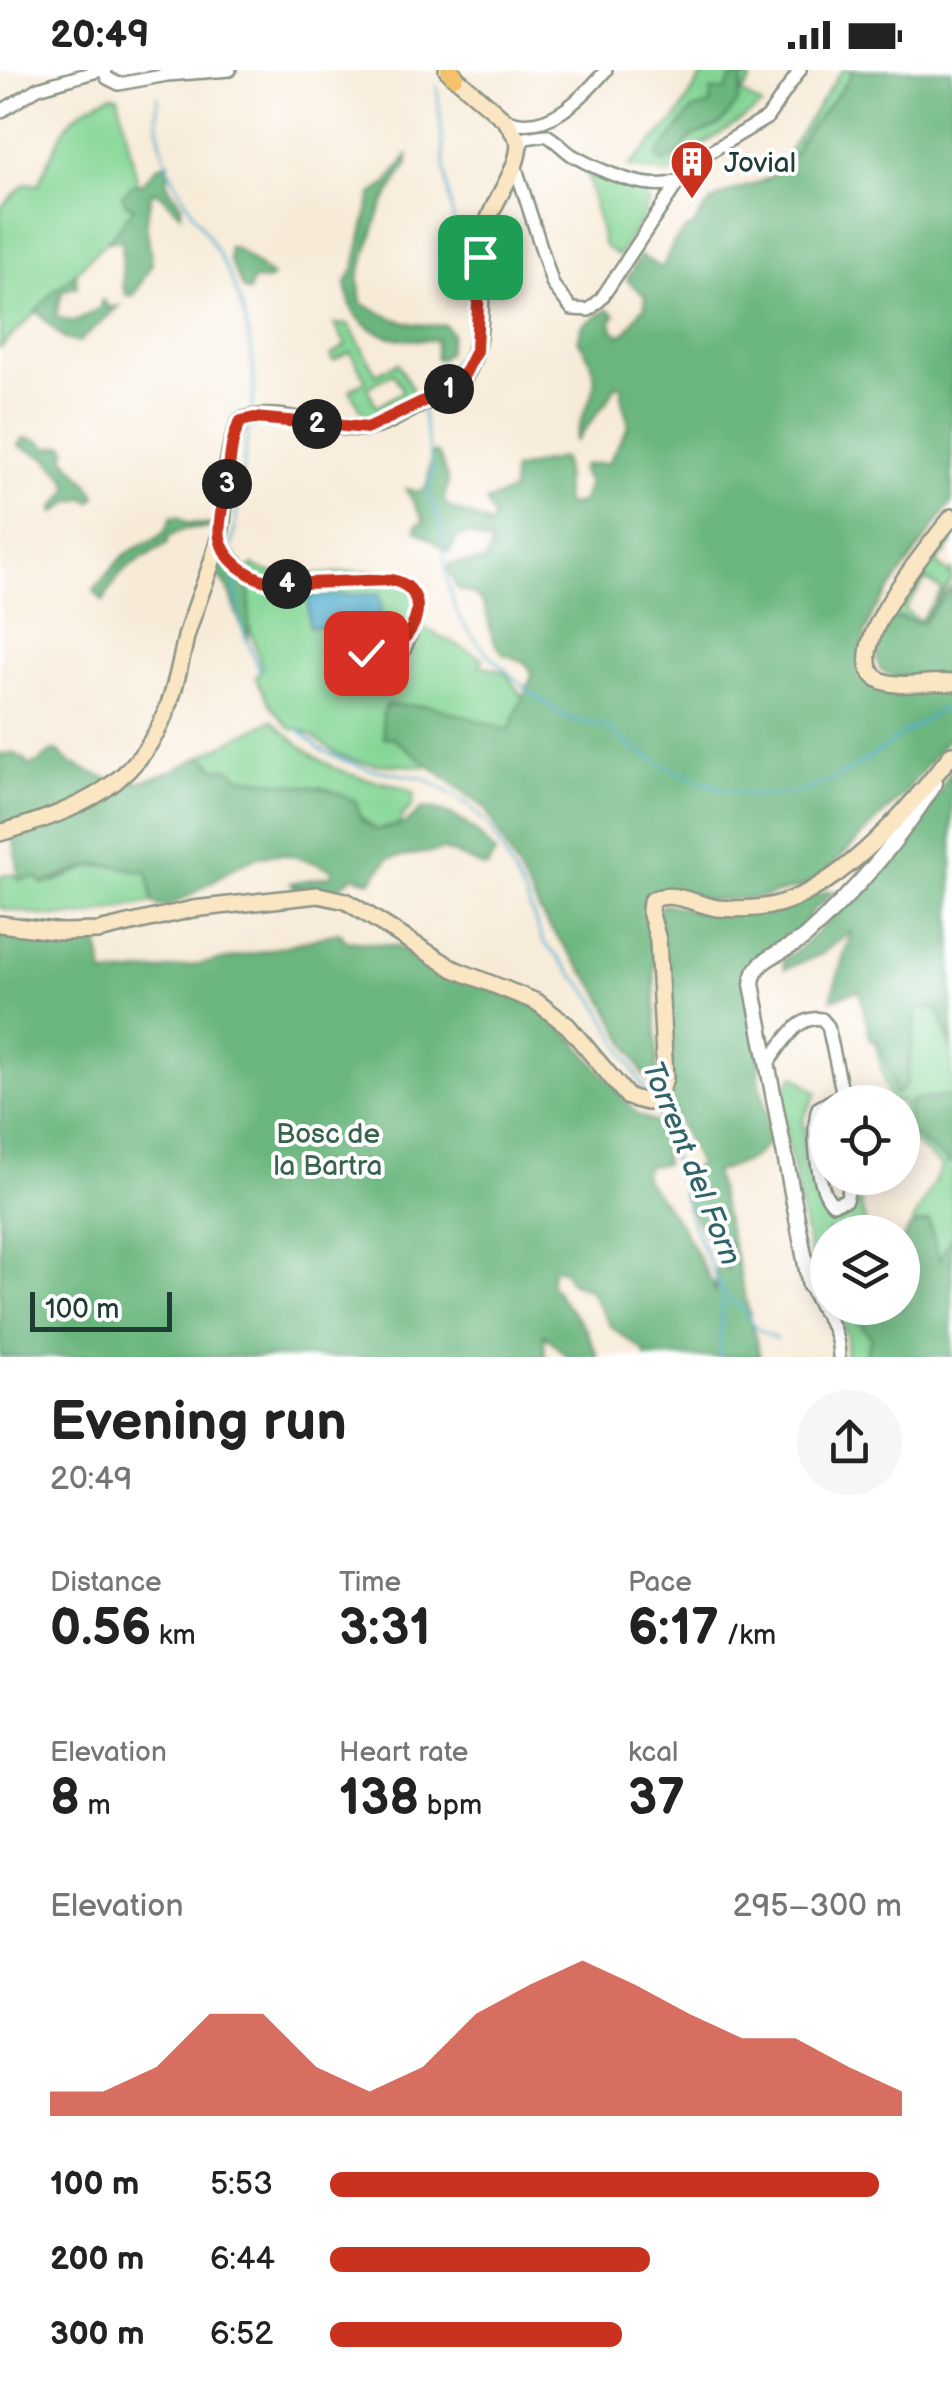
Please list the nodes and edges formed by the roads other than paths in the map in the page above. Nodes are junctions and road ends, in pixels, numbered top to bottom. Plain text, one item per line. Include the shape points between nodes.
1 (230, 70) edge
2 (606, 70) edge
3 (800, 70) edge
4 (104, 72) edge
5 (451, 72) edge
6 (568, 106) junction
7 (0, 112) edge
8 (502, 118) junction
9 (531, 125) junction
10 (560, 146) junction
11 (519, 148) junction
12 (515, 165) junction
13 (678, 180) junction
14 (660, 191) junction
15 (654, 215) junction
16 (952, 516) edge
17 (219, 536) junction
18 (416, 621) junction
19 (376, 648) junction
20 (395, 672) junction
21 (952, 683) edge
22 (952, 754) edge
23 (938, 772) junction
24 (0, 833) edge
25 (0, 924) edge
26 (768, 1063) junction
27 (839, 1085) edge
28 (826, 1195) edge
29 (847, 1195) edge
30 (810, 1286) edge
31 (831, 1325) edge
32 (838, 1357) edge

1 - 4 street via 118,84
2 - 6 street
3 - 13 street via 768,118
4 - 7 street via 38,88
5 - 8 main road
6 - 9 street
6 - 10 street via 556,129
8 - 9 street
8 - 11 main road
9 - 10 street via 548,128
10 - 11 street via 540,134
10 - 14 street
11 - 12 main road
12 - 15 street via 553,285 572,309 588,310 601,299
12 - 17 main road via 482,244 477,343 459,382 368,428 250,418 238,425
13 - 14 street
13 - 15 street
14 - 15 street
16 - 21 main road via 881,613 868,658 881,680
17 - 18 street via 246,572 266,582 401,582 418,600
17 - 24 main road via 171,700 146,751 123,777 79,806
18 - 19 street via 397,644
18 - 20 street
19 - 20 street via 392,655
19 - 20 street via 361,664 366,679 383,683
22 - 23 main road
23 - 25 main road via 855,859 783,902 724,908 670,896 652,900 665,1078 649,1102 628,1097 568,1026 537,1002 462,974 333,896 193,909 98,931
23 - 26 street via 882,857 805,937 753,973
26 - 27 street via 796,1027 822,1019
26 - 30 street
28 - 29 street via 833,1204
31 - 32 street

